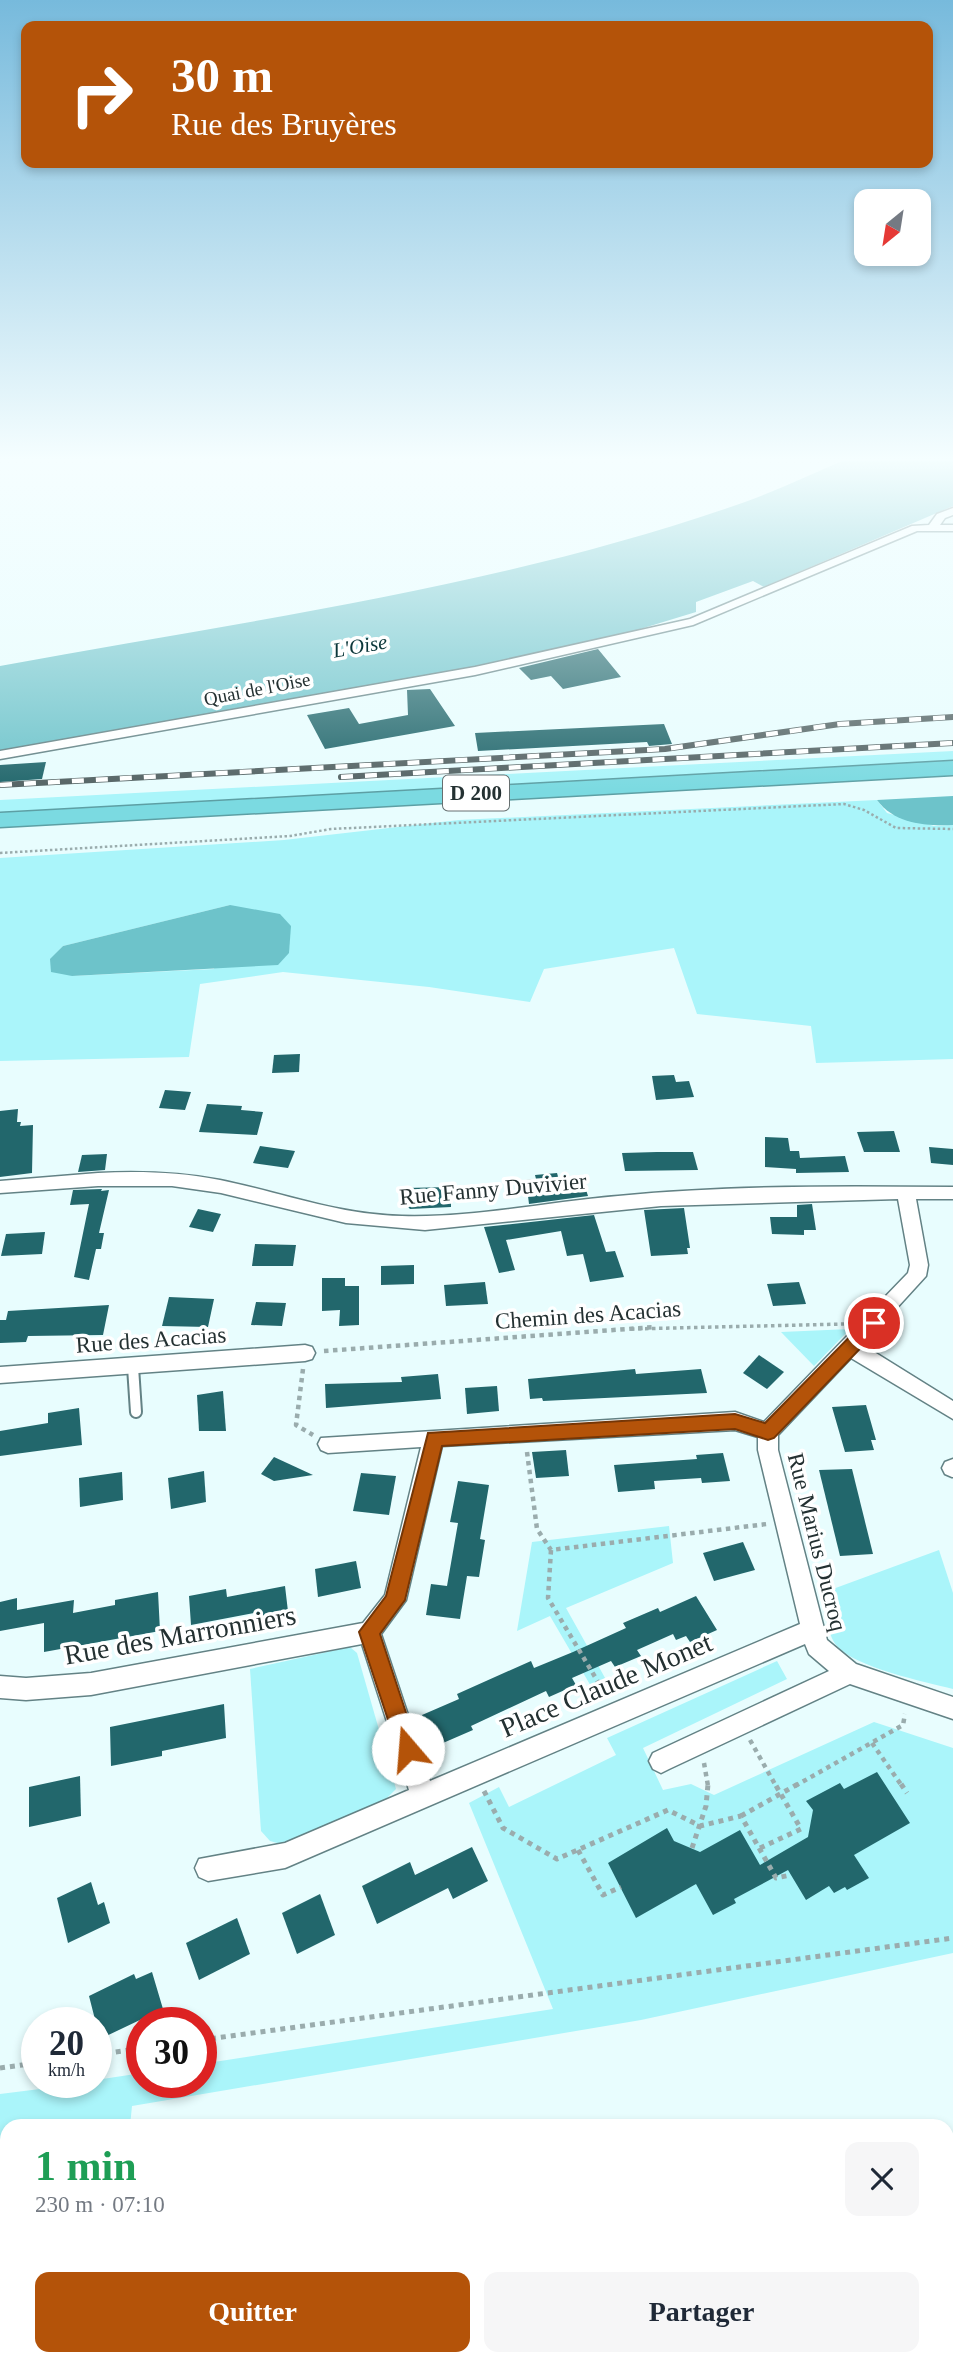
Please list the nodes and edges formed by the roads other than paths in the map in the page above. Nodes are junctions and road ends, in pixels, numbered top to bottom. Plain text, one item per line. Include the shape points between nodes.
1 (813, 571) edge
2 (0, 755) edge
3 (953, 768) edge
4 (953, 780) edge
5 (0, 820) edge
6 (0, 831) edge
7 (0, 1187) edge
8 (906, 1193) junction
9 (953, 1193) edge
10 (850, 1348) junction
11 (305, 1353) road end
12 (133, 1367) junction
13 (0, 1375) edge
14 (953, 1411) edge
15 (136, 1412) dead end
16 (768, 1432) junction
17 (434, 1438) junction
18 (328, 1444) road end
19 (813, 1630) junction
20 (369, 1632) junction
21 (849, 1674) junction
22 (0, 1687) edge
23 (953, 1708) edge
24 (661, 1761) dead end
25 (423, 1796) junction
26 (208, 1868) dead end

1 - 2 street, Quai de l'Oise via 658,632 475,671
3 - 5 highway, D 200
4 - 6 highway, D 200
7 - 8 street, Rue Fanny Duvivier via 141,1177 197,1183 349,1218 397,1223 710,1195
8 - 9 street, Rue Fanny Duvivier
8 - 10 street, Rue Marius Ducroq via 919,1270 909,1287
10 - 14 street
10 - 16 street, Rue Marius Ducroq
11 - 12 street, Rue des Acacias
12 - 13 street, Rue des Acacias
12 - 15 lane
16 - 17 street via 735,1421
16 - 19 street, Rue Marius Ducroq via 768,1450
17 - 18 street
17 - 20 street via 395,1600
19 - 21 street, Rue Marius Ducroq via 817,1646
19 - 25 street, Place Claude Monet
20 - 22 street, Rue des Marronniers via 91,1684
20 - 25 street
21 - 23 street, Rue Marius Ducroq
21 - 24 street
25 - 26 street, Place Claude Monet via 285,1855

